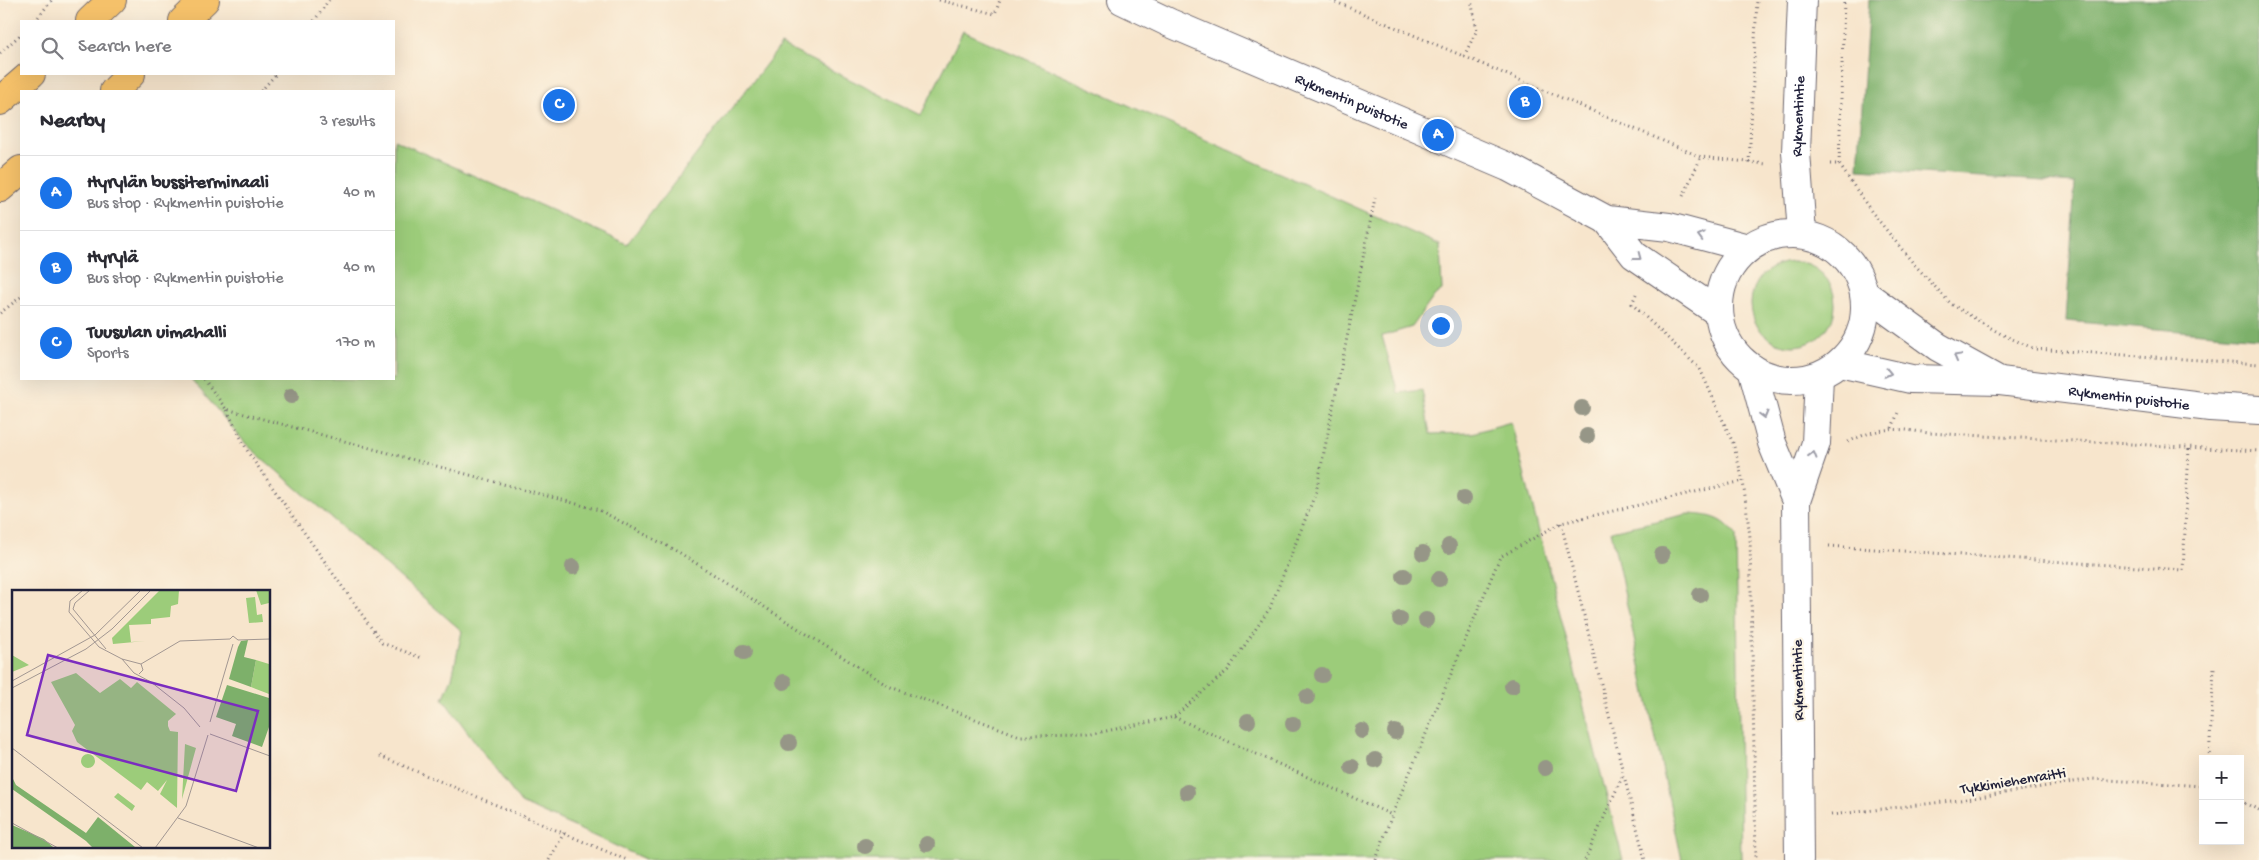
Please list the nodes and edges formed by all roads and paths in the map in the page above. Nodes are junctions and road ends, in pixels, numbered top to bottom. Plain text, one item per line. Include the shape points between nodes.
1 (52, 0) edge
2 (112, 0) edge
3 (205, 0) edge
4 (329, 0) edge
5 (939, 0) edge
6 (1000, 0) edge
7 (1122, 0) edge
8 (1331, 0) edge
9 (1471, 0) edge
10 (1757, 0) edge
11 (1802, 0) edge
12 (1844, 0) edge
13 (36, 20) edge
14 (91, 20) edge
15 (185, 20) edge
16 (315, 20) edge
17 (20, 35) edge
18 (0, 53) edge
19 (1464, 56) junction
20 (30, 75) edge
21 (130, 75) edge
22 (275, 75) edge
23 (115, 90) edge
24 (262, 90) edge
25 (0, 101) edge
26 (1749, 163) junction
27 (1796, 164) junction
28 (1839, 164) junction
29 (20, 171) edge
30 (0, 188) edge
31 (1374, 198) dead end
32 (1607, 220) junction
33 (1802, 234) junction
34 (1748, 248) junction
35 (1865, 294) junction
36 (20, 298) edge
37 (1632, 304) dead end
38 (1719, 312) junction
39 (0, 313) edge
40 (2259, 364) edge
41 (1752, 368) junction
42 (1830, 369) junction
43 (205, 380) edge
44 (2000, 381) junction
45 (226, 409) junction
46 (2259, 410) edge
47 (1842, 445) dead end
48 (2189, 448) junction
49 (2259, 451) edge
50 (1742, 481) junction
51 (1796, 500) junction
52 (1561, 523) junction
53 (1828, 546) dead end
54 (422, 658) dead end
55 (2214, 668) dead end
56 (1174, 717) junction
57 (2208, 755) edge
58 (380, 756) dead end
59 (1624, 774) junction
60 (2199, 786) edge
61 (2244, 804) edge
62 (2259, 810) edge
63 (1392, 815) junction
64 (1828, 815) dead end
65 (564, 832) junction
66 (549, 860) edge
67 (627, 860) edge
68 (1376, 860) edge
69 (1585, 860) edge
70 (1645, 860) edge
71 (1756, 860) edge
72 (1799, 860) edge

1 - 13 path
2 - 14 main road
3 - 15 main road
4 - 16 path
5 - 6 path via 995,14
7 - 32 street, Rykmentin puistotie via 1508,168
8 - 19 path
9 - 19 path via 1477,30
10 - 26 path
11 - 27 street, Rykmentintie
12 - 28 path
17 - 18 path
19 - 26 path via 1701,157
20 - 25 main road
21 - 23 main road
22 - 24 path
26 - 27 path
27 - 28 path
27 - 33 street, Rykmentintie
28 - 40 path via 1913,263 1951,304 2001,334 2035,349
29 - 30 main road
31 - 56 path via 1316,492 1270,608 1228,670
34 -> 32 street, Rykmentin puistotie via 1669,227
32 -> 38 street, Rykmentin puistotie via 1634,256
33 - 34 street via 1764,238
33 - 35 street via 1824,240 1844,254 1858,272
34 - 38 street via 1726,277 1720,294
35 - 42 street via 1865,320 1857,344
44 -> 35 street, Rykmentin puistotie via 1938,347
36 - 39 path
37 - 50 path via 1700,368 1733,442
38 - 41 street via 1724,334
41 - 42 street via 1784,380 1802,380
41 -> 51 street, Rykmentintie via 1772,443
42 -> 44 street, Rykmentin puistotie via 1911,379
51 -> 42 street, Rykmentintie via 1816,443
43 - 45 path
44 - 46 street, Rykmentin puistotie
45 - 54 path via 249,454 382,643
45 - 56 path via 599,510 680,553 888,686 1020,736 1087,734
47 - 48 path via 1870,431 1892,428 1929,433
48 - 49 path
48 - 53 path via 2182,570
50 - 52 path
50 - 71 path via 1750,537
51 - 72 street, Rykmentintie
52 - 59 path
52 - 63 path via 1500,557
55 - 57 path
56 - 63 path
58 - 65 path
59 - 69 path
59 - 70 path
60 - 64 path, Tykkimiehenraitti via 2092,779 1960,800
61 - 62 path
63 - 68 path
65 - 66 path
65 - 67 path

